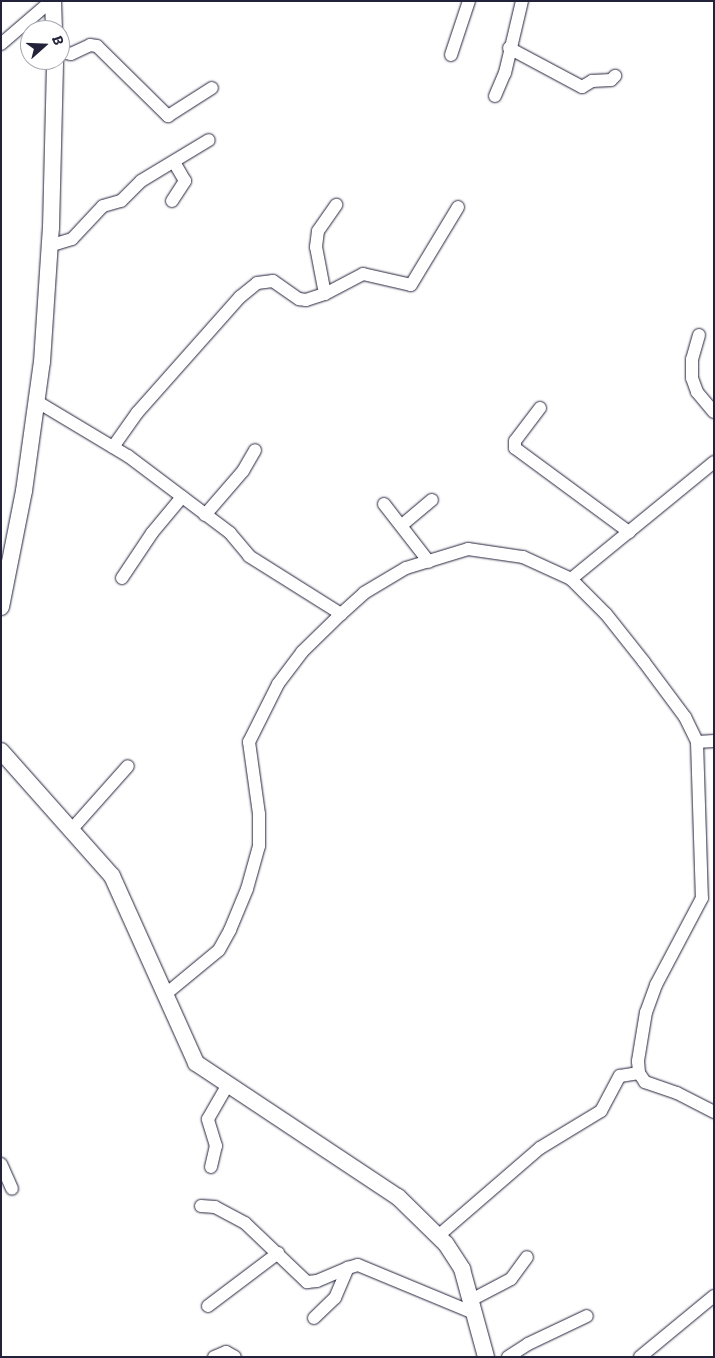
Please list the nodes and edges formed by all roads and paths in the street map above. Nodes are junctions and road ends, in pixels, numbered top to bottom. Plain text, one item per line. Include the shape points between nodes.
1 (52, 1) edge
2 (469, 1) edge
3 (522, 1) edge
4 (53, 20) edge
5 (1, 44) edge
6 (508, 48) junction
7 (70, 54) edge
8 (452, 55) dead end
9 (55, 70) edge
10 (616, 76) dead end
11 (212, 88) dead end
12 (495, 96) dead end
13 (209, 140) dead end
14 (174, 162) junction
15 (172, 201) dead end
16 (336, 205) dead end
17 (458, 207) dead end
18 (49, 246) junction
19 (325, 294) junction
20 (699, 335) dead end
21 (36, 401) junction
22 (540, 408) dead end
23 (714, 412) edge
24 (113, 447) junction
25 (255, 450) dead end
26 (714, 462) edge
27 (182, 497) junction
28 (432, 500) dead end
29 (384, 504) dead end
30 (205, 515) junction
31 (402, 525) junction
32 (629, 532) junction
33 (429, 562) junction
34 (122, 578) dead end
35 (571, 579) junction
36 (1, 607) edge
37 (342, 614) junction
38 (714, 741) edge
39 (697, 742) junction
40 (1, 751) edge
41 (128, 766) dead end
42 (72, 830) junction
43 (708, 848) edge
44 (166, 993) junction
45 (638, 1073) junction
46 (227, 1086) junction
47 (714, 1112) edge
48 (1, 1164) edge
49 (211, 1167) dead end
50 (12, 1189) dead end
51 (201, 1206) dead end
52 (438, 1236) junction
53 (278, 1253) junction
54 (527, 1258) dead end
55 (348, 1268) junction
56 (714, 1296) edge
57 (208, 1306) dead end
58 (473, 1306) junction
59 (588, 1316) dead end
60 (314, 1318) dead end
61 (214, 1357) edge
62 (235, 1357) edge
63 (486, 1357) edge
64 (508, 1357) edge
65 (640, 1357) edge

1 - 4 street
1 - 5 street
2 - 8 street
3 - 6 street
6 - 10 street via 582,87 592,81 611,80
6 - 12 street via 505,73
7 - 11 street via 90,45 97,46 168,116
9 - 18 street
13 - 14 street
14 - 15 street via 185,181
14 - 18 street via 140,181 121,201 103,206 72,239
16 - 19 street via 318,230 316,247
17 - 19 street via 411,285 363,274
18 - 21 street
19 - 24 street via 299,299 273,281 257,283 240,297 137,412
20 - 23 street via 692,359 692,378 697,392
21 - 24 street
21 - 36 street via 24,491
22 - 32 street via 515,441 515,448
24 - 27 street
25 - 30 street via 243,471
26 - 32 street
27 - 30 street
27 - 34 street
28 - 31 street
29 - 31 street
30 - 37 street via 230,534 249,556
31 - 33 street
32 - 35 street
33 - 35 street via 468,550 488,551 523,557
33 - 37 street via 406,568 386,579
35 - 39 street via 606,614 644,662 685,718
37 - 44 street via 302,652 278,684 249,742 260,846 248,889 230,930 219,950
38 - 39 street
39 - 43 street
40 - 42 street
41 - 42 street
42 - 44 street via 112,876
43 - 45 street via 699,907 656,986 646,1012
44 - 46 street via 196,1064
45 - 47 street via 645,1082 677,1093
45 - 52 street via 620,1076 601,1111 540,1148
46 - 49 street via 208,1119 216,1146
46 - 52 street via 398,1196
48 - 50 street
51 - 53 street via 215,1207 245,1223
52 - 58 street via 455,1254
53 - 55 street via 307,1282
53 - 57 street
54 - 58 street via 512,1279
55 - 58 street via 358,1265
55 - 60 street via 335,1298
56 - 65 street
58 - 63 street
59 - 64 street
61 - 62 street via 226,1352

